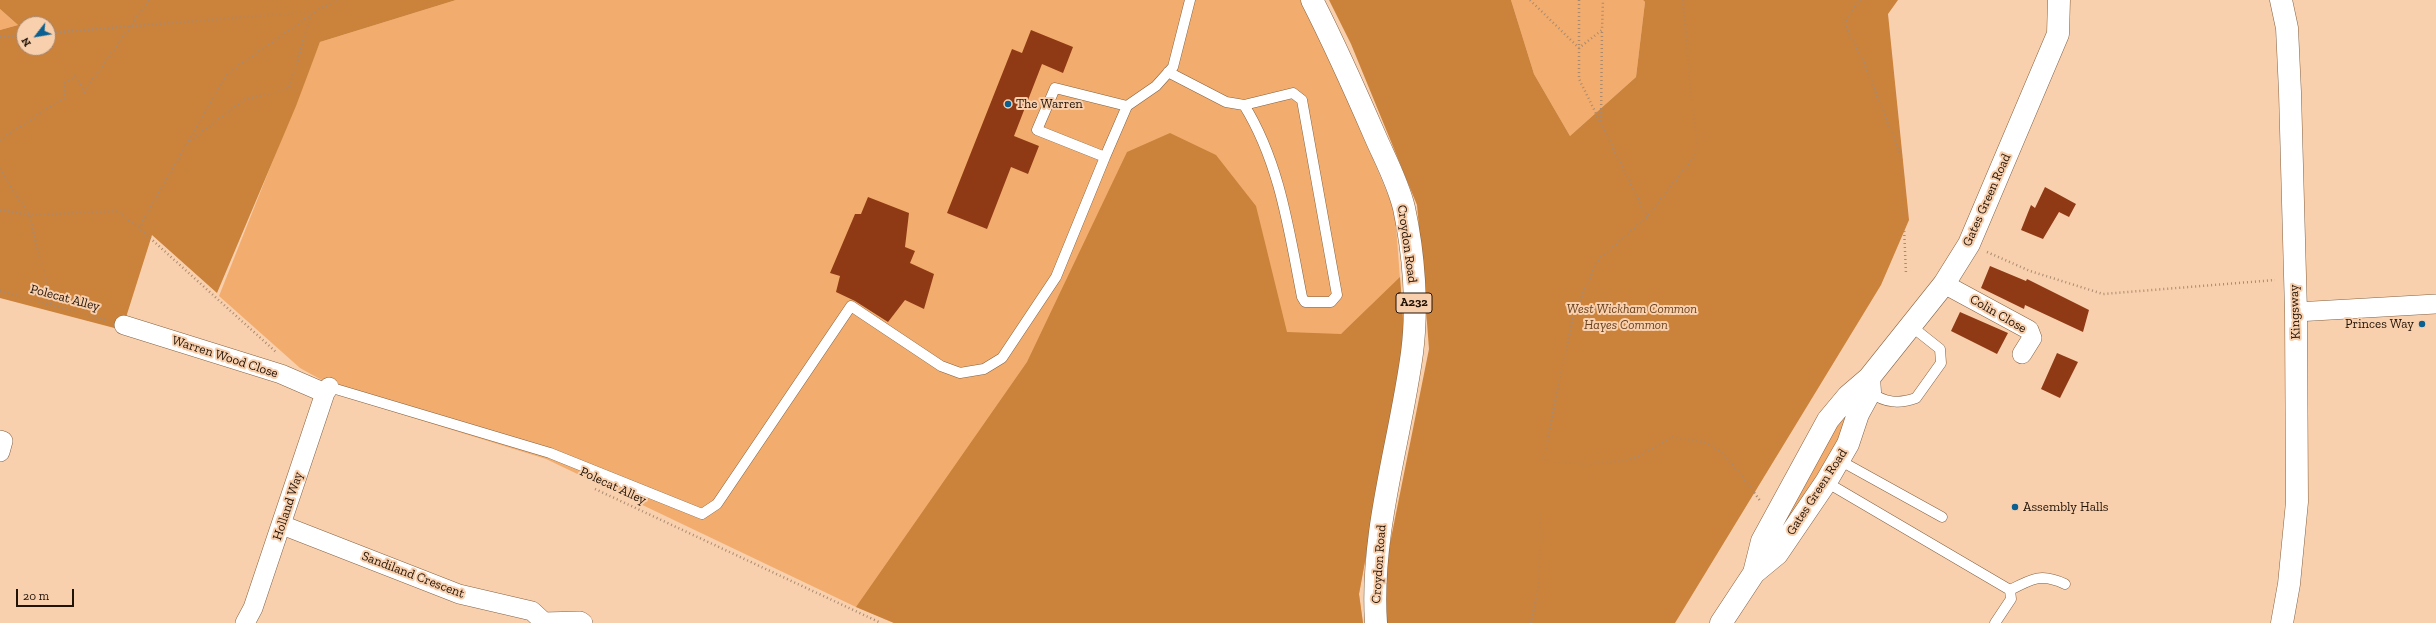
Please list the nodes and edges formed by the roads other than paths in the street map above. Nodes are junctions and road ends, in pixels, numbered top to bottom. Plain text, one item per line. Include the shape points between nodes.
1 (1190, 0) edge
2 (1312, 0) edge
3 (2059, 0) edge
4 (2282, 0) edge
5 (1168, 72) junction
6 (1244, 105) junction
7 (1127, 106) junction
8 (1105, 157) junction
9 (1944, 284) junction
10 (2436, 304) edge
11 (2296, 312) junction
12 (124, 325) road end
13 (1911, 326) junction
14 (2022, 354) dead end
15 (1870, 385) junction
16 (327, 390) junction
17 (0, 440) edge
18 (0, 452) edge
19 (1839, 460) junction
20 (1826, 482) junction
21 (1942, 517) dead end
22 (282, 525) junction
23 (1754, 573) junction
24 (2066, 584) dead end
25 (2010, 590) junction
26 (545, 622) edge
27 (245, 623) edge
28 (583, 623) edge
29 (1376, 623) edge
30 (1721, 623) edge
31 (1995, 623) edge
32 (2282, 623) edge

1 - 5 lane via 1173,67
2 - 29 main road, Croydon Road / A232 via 1351,79 1404,207 1413,276 1412,352 1380,533 1375,577
3 - 9 main road, Gates Green Road via 2058,34 1968,244
4 - 11 main road, Kingsway via 2287,28 2289,72
5 - 6 lane via 1226,102
5 - 7 lane via 1156,86
6 - 6 lane via 1264,142 1280,190 1302,297 1305,302 1331,302 1337,295 1302,100 1293,93
7 - 8 lane
7 - 8 lane via 1055,88 1037,130
8 - 16 lane via 1056,278 1002,358 984,369 960,373 941,366 851,306 717,504 702,514 550,453
9 - 13 main road, Gates Green Road
9 - 14 street, Colin Close via 2029,330 2032,338
10 - 11 street
11 - 32 main road, Kingsway via 2297,502 2289,584
12 - 16 street, Warren Wood Close
13 - 15 main road, Gates Green Road
13 - 15 lane via 1940,350 1941,364 1916,398 1895,402 1877,397
15 - 19 main road, Gates Green Road
15 - 23 main road, Gates Green Road via 1848,396 1828,420 1762,541
16 - 22 street, Holland Way
17 - 18 street via 3,441
19 - 20 main road, Gates Green Road
19 - 21 lane
20 - 23 main road, Gates Green Road via 1777,554
20 - 25 lane
22 - 26 street, Sandiland Crescent via 459,594 532,611
22 - 27 street, Holland Way via 253,608
23 - 30 main road, Gates Green Road
24 - 25 lane via 2050,577 2029,580
25 - 31 lane via 2011,599
26 - 28 street, Sandiland Crescent

